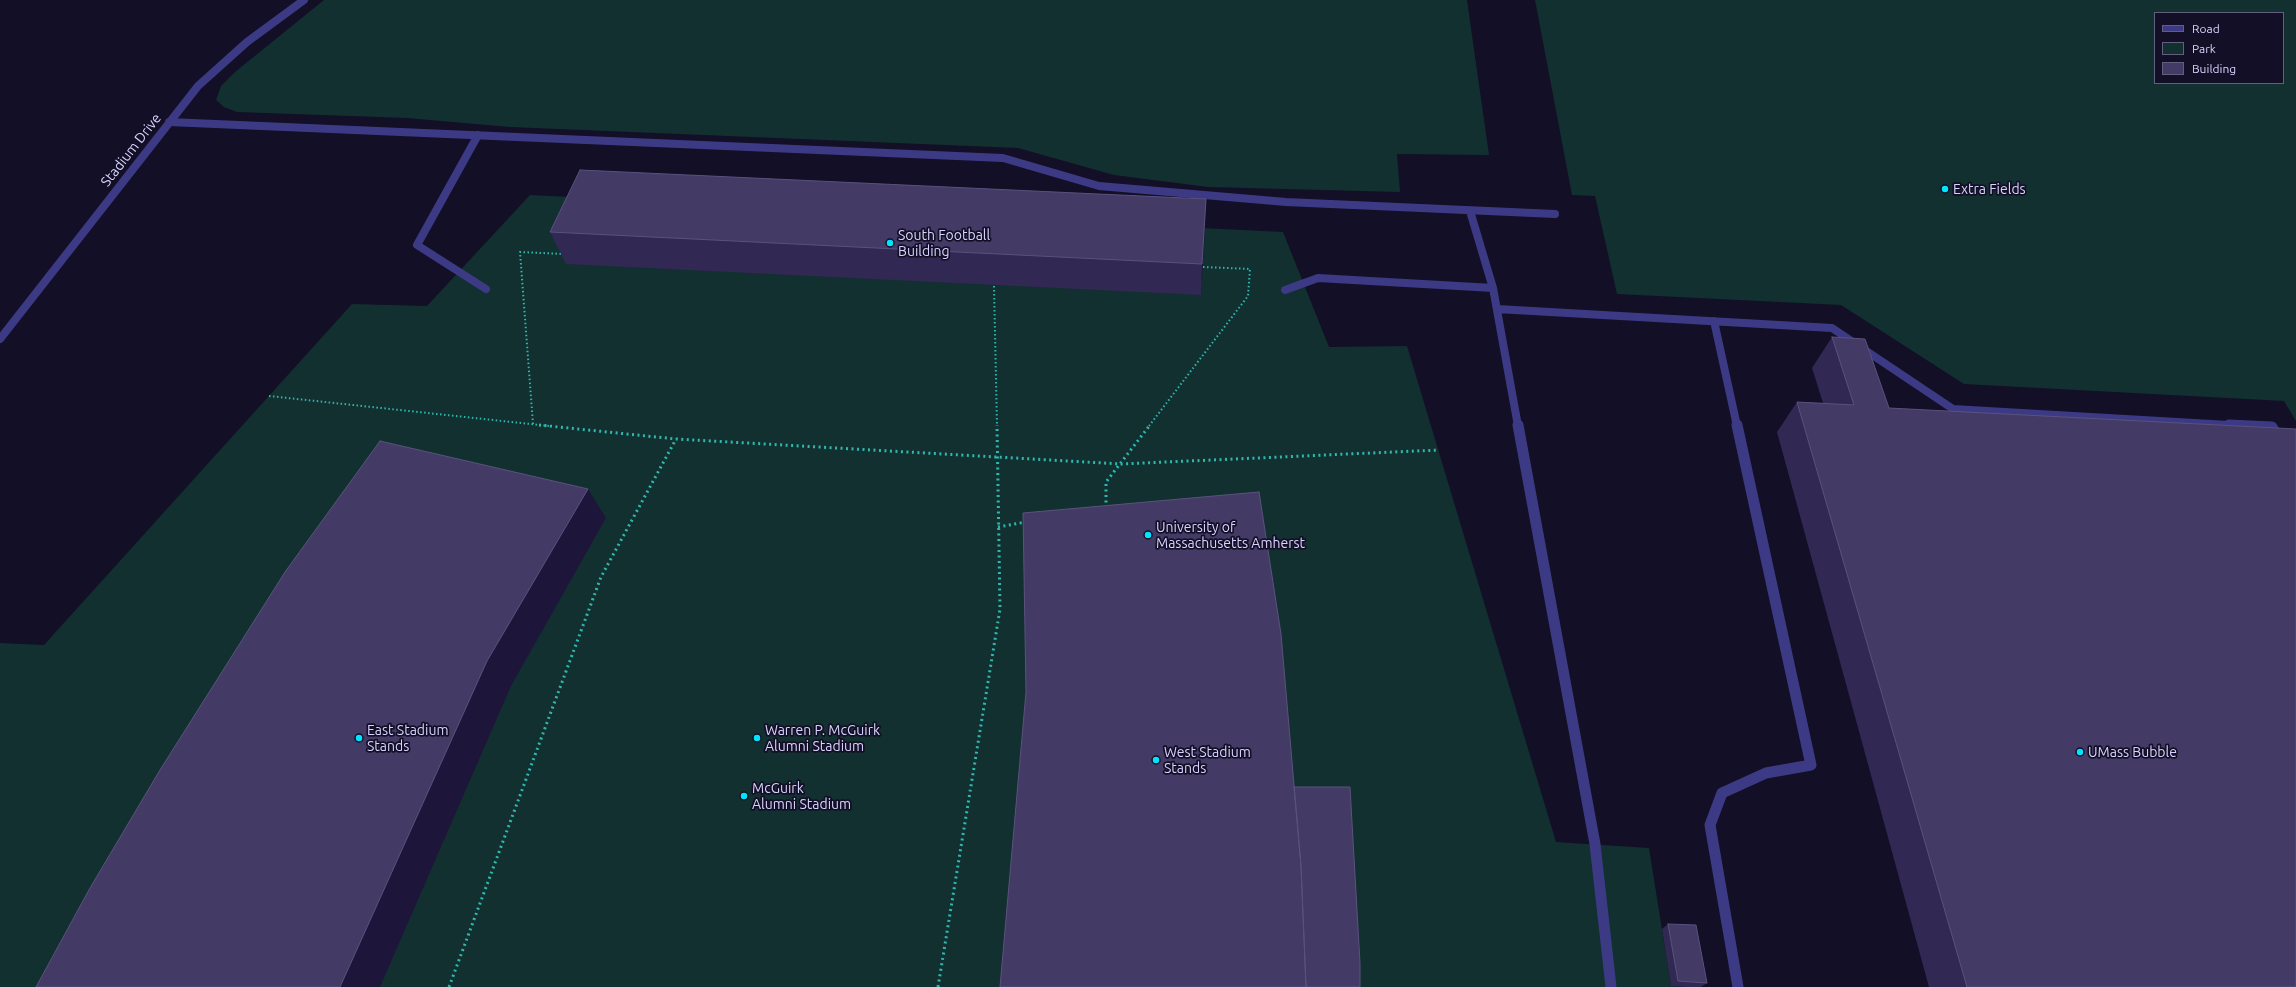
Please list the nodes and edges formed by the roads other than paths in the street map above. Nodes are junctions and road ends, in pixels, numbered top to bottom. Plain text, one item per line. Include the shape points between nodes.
1 (304, 0) edge
2 (169, 122) junction
3 (478, 135) junction
4 (1470, 211) junction
5 (1555, 214) dead end
6 (1493, 288) junction
7 (486, 289) dead end
8 (1285, 290) dead end
9 (1497, 309) junction
10 (1714, 321) junction
11 (0, 338) edge
12 (2282, 446) edge
13 (1611, 987) edge
14 (1738, 987) edge

1 - 2 street, Stadium Drive via 220,64
2 - 3 street
2 - 11 street, Stadium Drive
3 - 4 street via 1003,158 1099,186 1286,202
3 - 7 street via 418,245
4 - 5 street
4 - 6 street
6 - 8 street via 1318,278
6 - 9 street
9 - 10 street
9 - 13 street via 1595,844
10 - 12 street via 1832,328 1953,410 2272,427
10 - 14 street via 1811,765 1766,773 1722,793 1710,825

